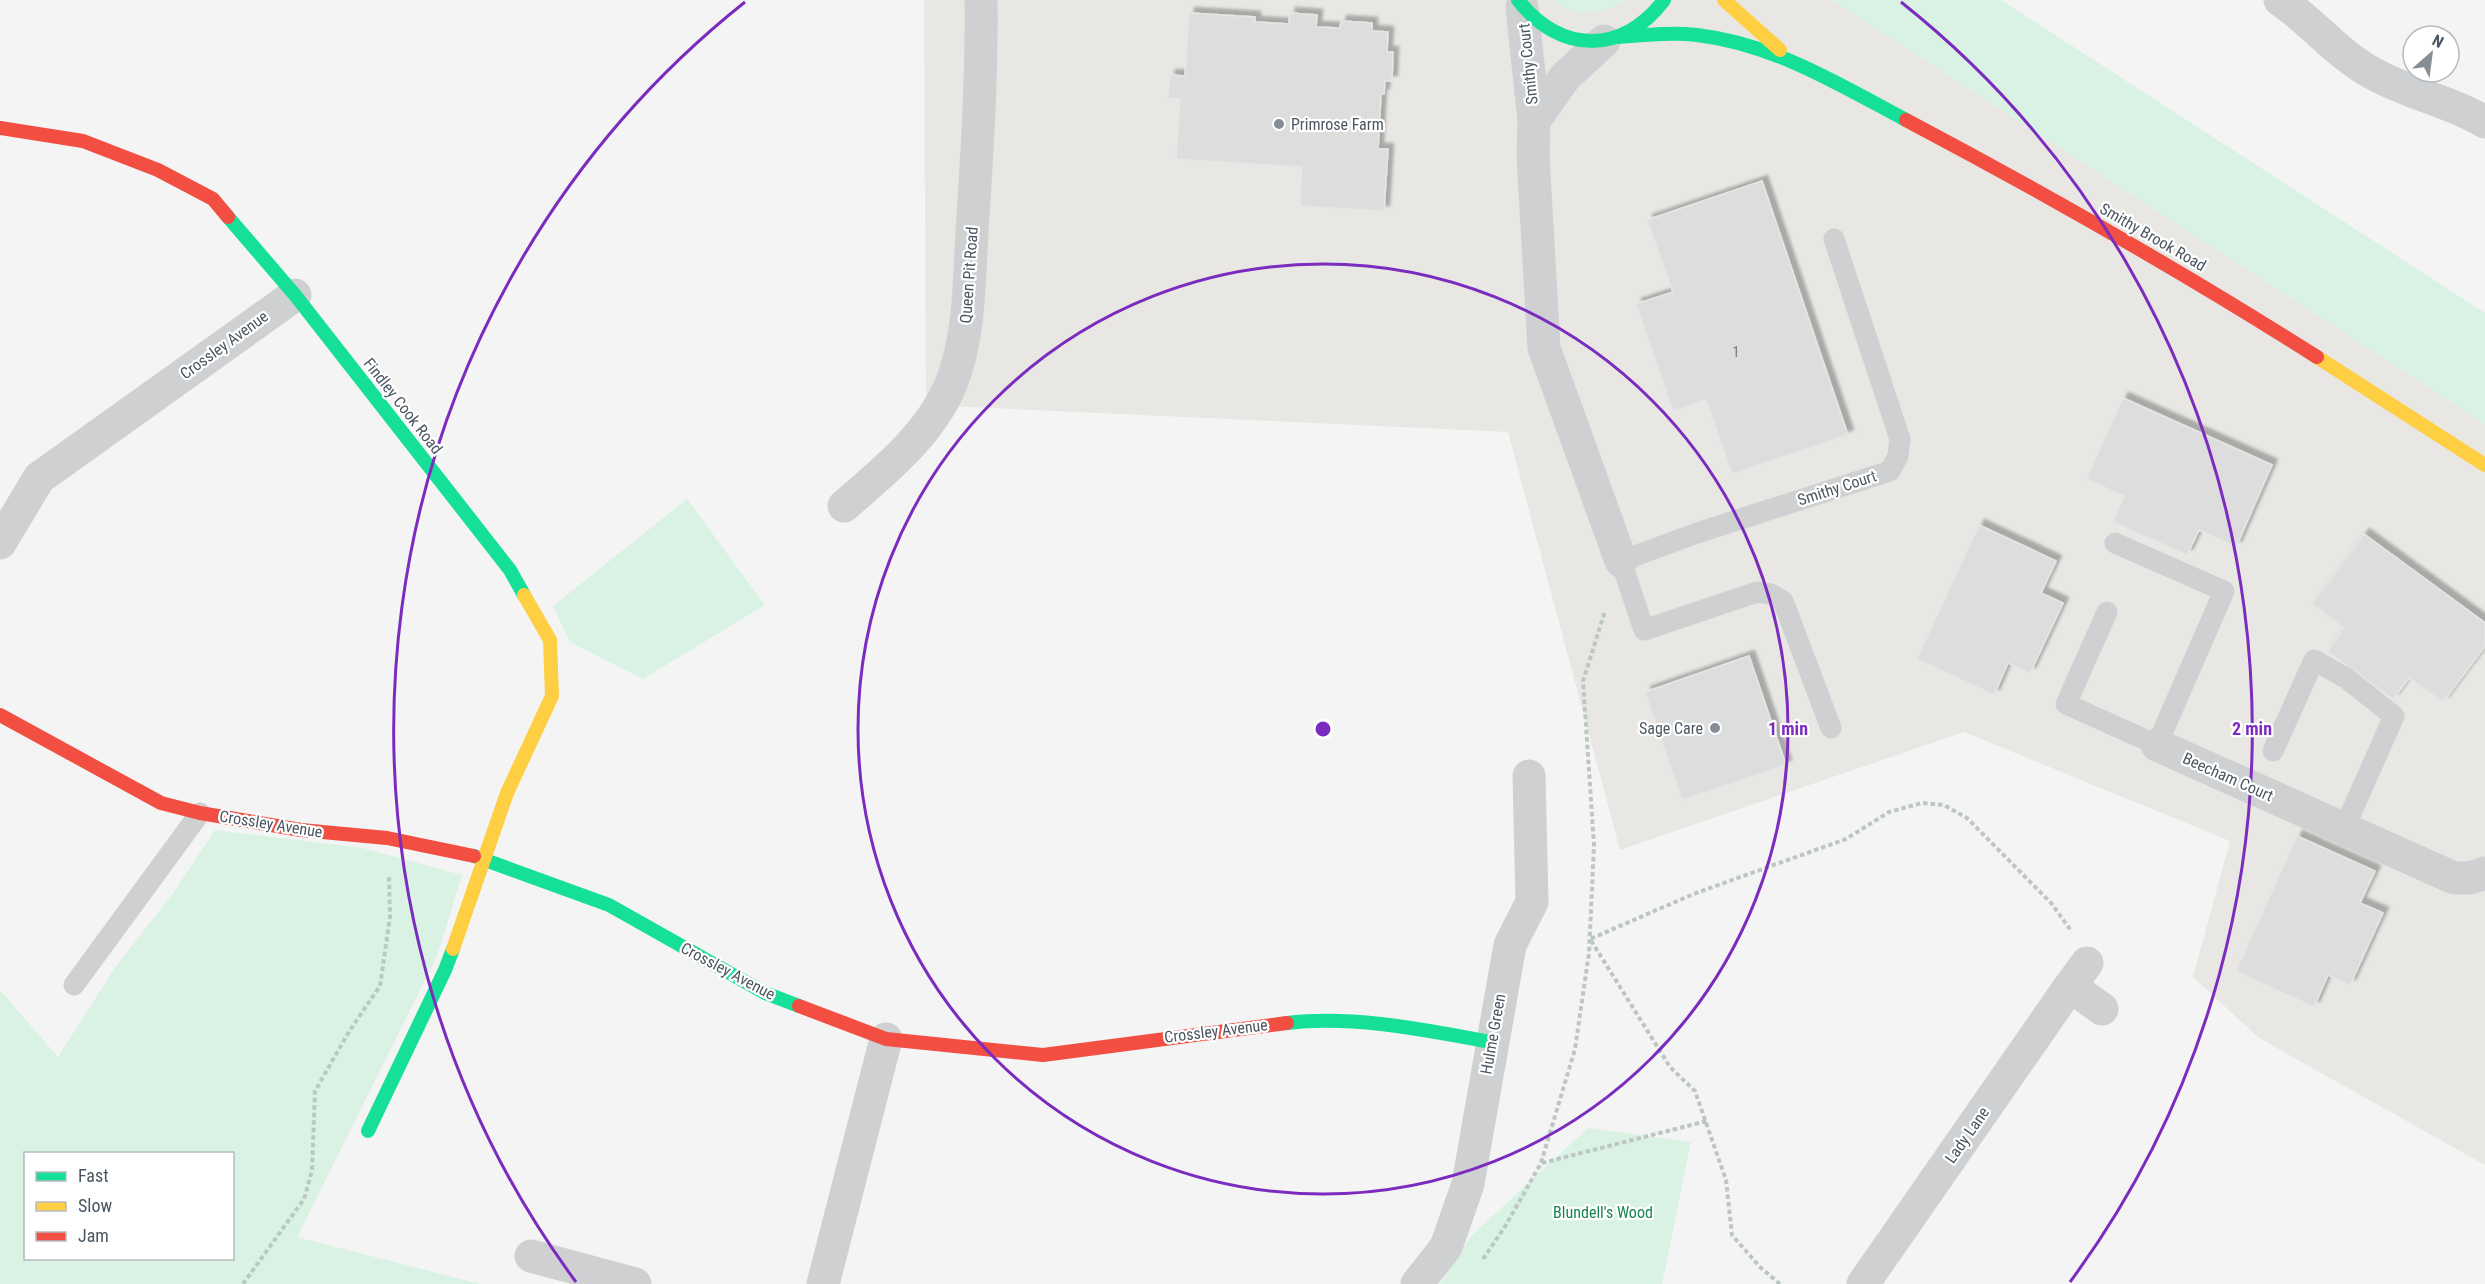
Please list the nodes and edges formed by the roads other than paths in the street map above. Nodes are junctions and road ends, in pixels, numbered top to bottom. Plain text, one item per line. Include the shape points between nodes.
1 (981, 0) edge
2 (1664, 0) edge
3 (1725, 0) edge
4 (2280, 0) edge
5 (1520, 4) edge
6 (1612, 39) junction
7 (1793, 60) junction
8 (1534, 121) junction
9 (2485, 122) edge
10 (0, 128) edge
11 (1834, 239) dead end
12 (295, 294) junction
13 (2485, 465) edge
14 (844, 506) dead end
15 (0, 543) edge
16 (2115, 543) dead end
17 (1621, 561) junction
18 (2107, 612) dead end
19 (0, 715) edge
20 (1831, 728) dead end
21 (2157, 745) junction
22 (2273, 751) dead end
23 (1529, 776) dead end
24 (200, 813) junction
25 (2344, 829) junction
26 (484, 858) junction
27 (2485, 873) edge
28 (74, 986) dead end
29 (2102, 1009) dead end
30 (886, 1039) junction
31 (1491, 1042) junction
32 (368, 1131) dead end
33 (531, 1256) dead end
34 (635, 1284) edge
35 (823, 1284) edge
36 (1417, 1284) edge
37 (1863, 1284) edge

1 - 14 street, Queen Pit Road via 978,144 967,315 961,351 951,384 934,416 886,469
2 - 6 street via 1644,23
3 - 7 street, Smithy Brook Road
4 - 9 street via 2375,75 2467,110
5 - 6 street, Smithy Brook Road via 1539,24 1558,35 1581,41
5 - 8 street, Smithy Court
6 - 7 street, Smithy Brook Road via 1666,33 1699,35
6 - 8 street, Smithy Court via 1565,77
7 - 13 street, Smithy Brook Road via 1995,166 2216,292
8 - 17 street, Smithy Court via 1544,348
10 - 12 street, Findley Cook Road via 84,141 158,170 213,199
11 - 17 lane, Smithy Court via 1900,440 1898,456 1890,471
12 - 15 street, Crossley Avenue via 39,478
12 - 26 street, Findley Cook Road via 510,570 550,640 552,696 507,793
16 - 21 lane via 2224,591
17 - 20 lane, Smithy Court via 1644,630 1757,592 1783,601
18 - 21 lane, Beecham Court via 2066,704
19 - 24 street, Crossley Avenue via 161,803
21 - 25 street, Beecham Court
22 - 25 lane via 2314,660 2346,678 2394,716
23 - 31 street, Hulme Green via 1532,902 1510,945
24 - 26 street, Crossley Avenue via 301,830 387,838
24 - 28 lane
25 - 27 street, Beecham Court via 2454,878
26 - 30 street, Crossley Avenue via 609,905 765,993
26 - 32 street, Findley Cook Road via 444,970
29 - 37 street, Lady Lane via 2079,974
30 - 31 street, Crossley Avenue via 1043,1055 1319,1019
30 - 35 street
31 - 36 street, Hulme Green via 1468,1184 1446,1247
33 - 34 street

